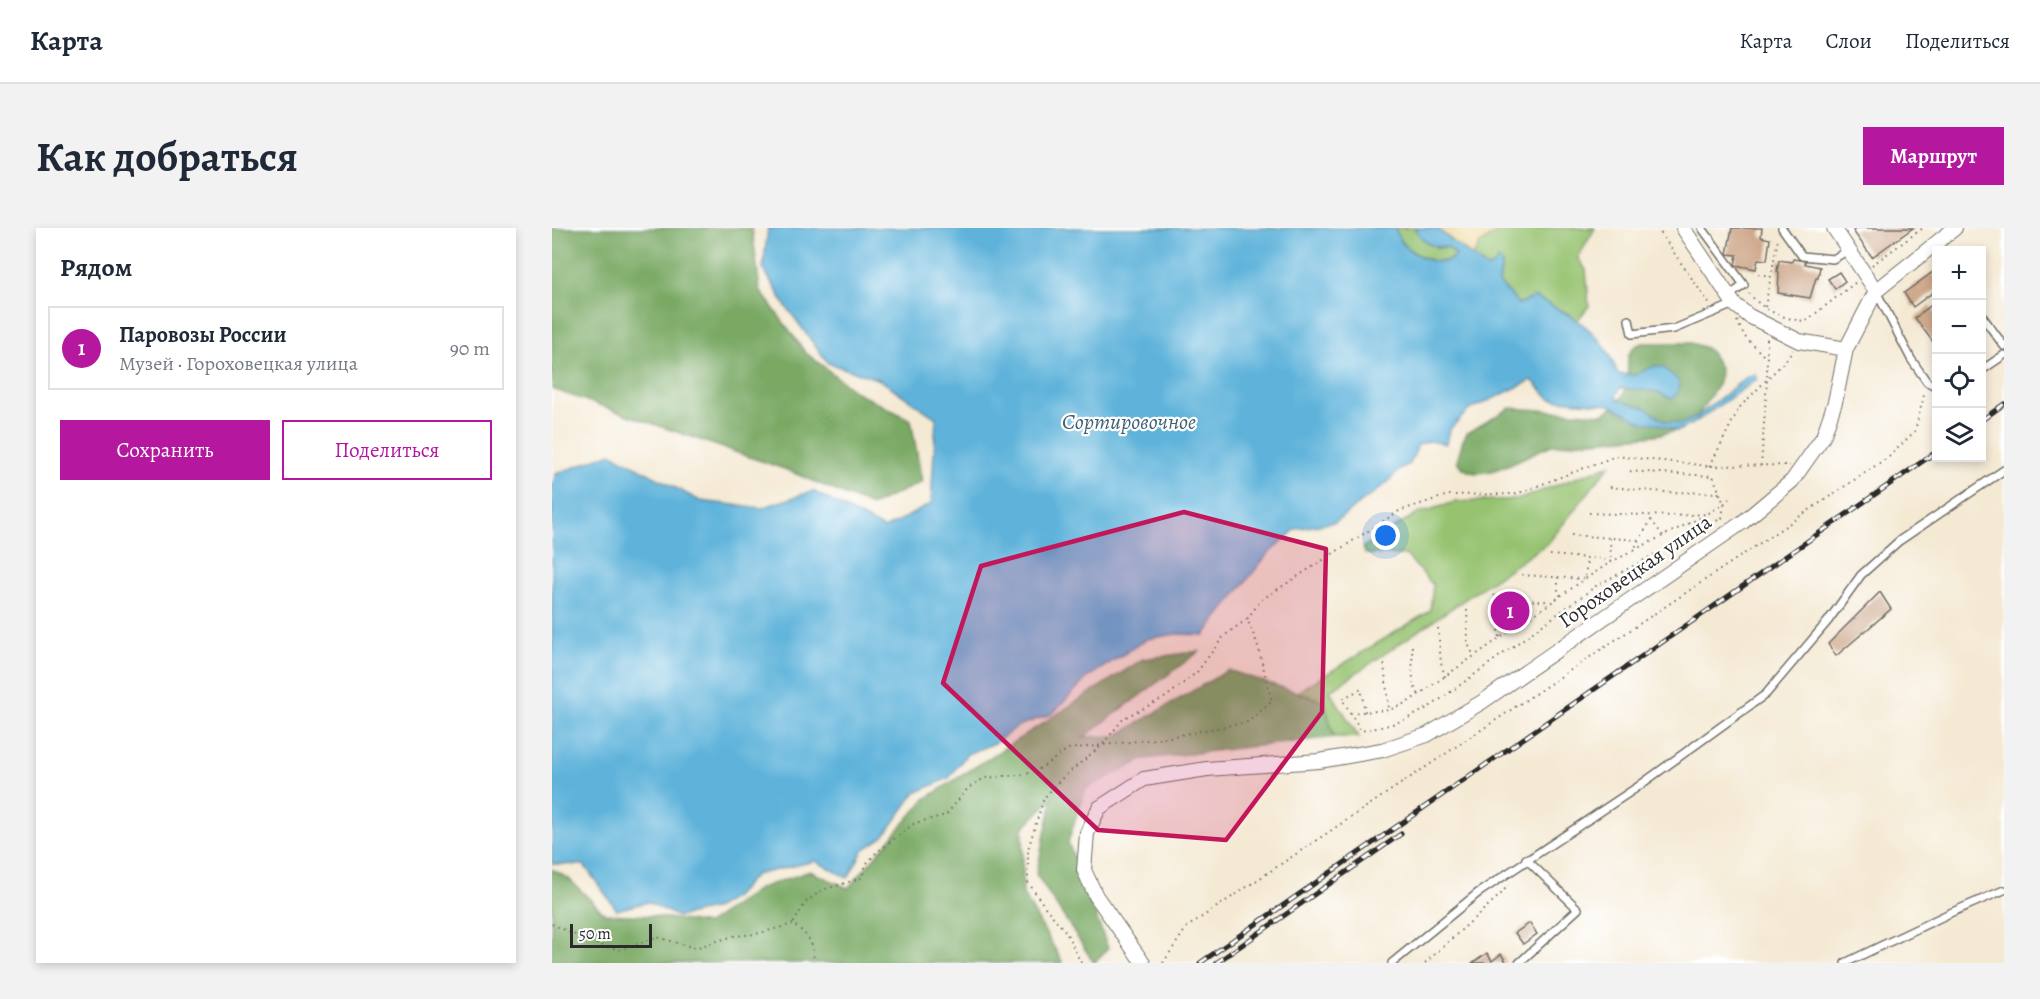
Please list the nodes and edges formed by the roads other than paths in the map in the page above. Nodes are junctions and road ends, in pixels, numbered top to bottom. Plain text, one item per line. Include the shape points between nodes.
1 (1683, 228) edge
2 (1702, 228) edge
3 (1782, 228) edge
4 (1834, 228) edge
5 (1955, 228) edge
6 (1939, 232) edge
7 (1717, 249) junction
8 (1849, 250) junction
9 (1704, 258) junction
10 (1876, 291) junction
11 (1732, 300) junction
12 (1629, 320) dead end
13 (1986, 321) edge
14 (2004, 346) edge
15 (1846, 349) junction
16 (2004, 355) edge
17 (1986, 367) edge
18 (1932, 384) edge
19 (2004, 470) edge
20 (1526, 859) junction
21 (2004, 890) edge
22 (1393, 962) edge
23 (1143, 963) edge
24 (1519, 963) edge
25 (1845, 963) edge

1 - 9 street
2 - 7 lane
3 - 8 lane via 1802,256 1833,259
4 - 8 street
5 - 6 street, Гороховецкая улица
6 - 10 street, Гороховецкая улица
7 - 9 lane
7 - 11 lane via 1744,285
8 - 10 street
9 - 11 street
10 - 15 street, Гороховецкая улица
10 - 18 lane via 1911,359
11 - 12 lane via 1715,313 1674,329 1632,334
11 - 15 street via 1749,316 1799,341
13 - 14 lane
15 - 23 street, Гороховецкая улица via 1823,437 1792,481 1743,522 1482,702 1426,735 1382,750 1319,761 1207,769 1144,779 1099,808 1087,833 1084,870 1096,896
16 - 17 lane
19 - 20 lane via 1899,541 1861,575 1766,694 1636,788
20 - 22 lane
20 - 24 lane via 1578,909
21 - 25 lane

